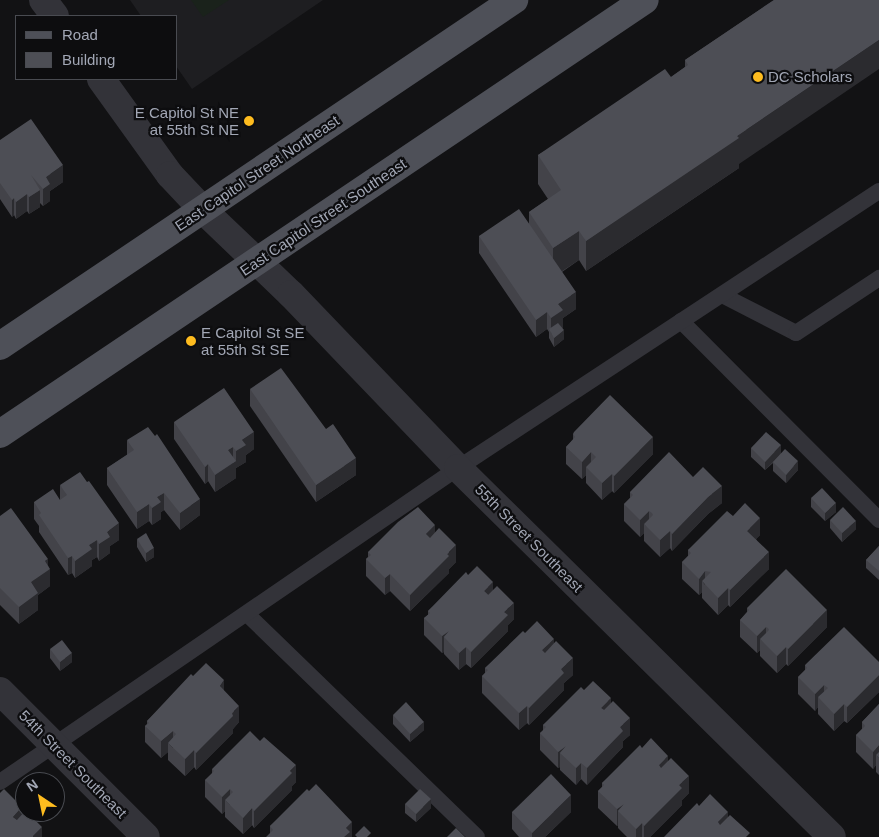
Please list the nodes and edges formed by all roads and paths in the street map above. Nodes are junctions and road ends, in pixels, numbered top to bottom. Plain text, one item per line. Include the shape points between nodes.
1 (43, 0) edge
2 (514, 0) edge
3 (645, 0) edge
4 (54, 15) edge
5 (101, 80) edge
6 (879, 191) edge
7 (203, 210) junction
8 (257, 261) junction
9 (879, 278) edge
10 (722, 295) junction
11 (681, 321) junction
12 (0, 346) edge
13 (0, 434) edge
14 (458, 468) junction
15 (879, 520) edge
16 (246, 614) junction
17 (0, 691) edge
18 (55, 746) junction
19 (0, 782) edge
20 (146, 837) edge
21 (477, 837) edge
22 (832, 837) edge

1 - 4 street
2 - 7 main road, East Capitol Street Northeast
3 - 8 main road, East Capitol Street Southeast
5 - 7 street, 55th Street Southeast via 170,175
6 - 10 lane
7 - 8 street, 55th Street Southeast
7 - 12 main road, East Capitol Street Northeast
8 - 13 main road, East Capitol Street Southeast
8 - 14 street, 55th Street Southeast
9 - 10 lane via 796,333
10 - 11 lane
11 - 14 lane
11 - 15 lane
14 - 16 lane
14 - 22 street, 55th Street Southeast
16 - 18 lane
16 - 21 lane
17 - 18 street, 54th Street Southeast
18 - 19 lane
18 - 20 street, 54th Street Southeast

